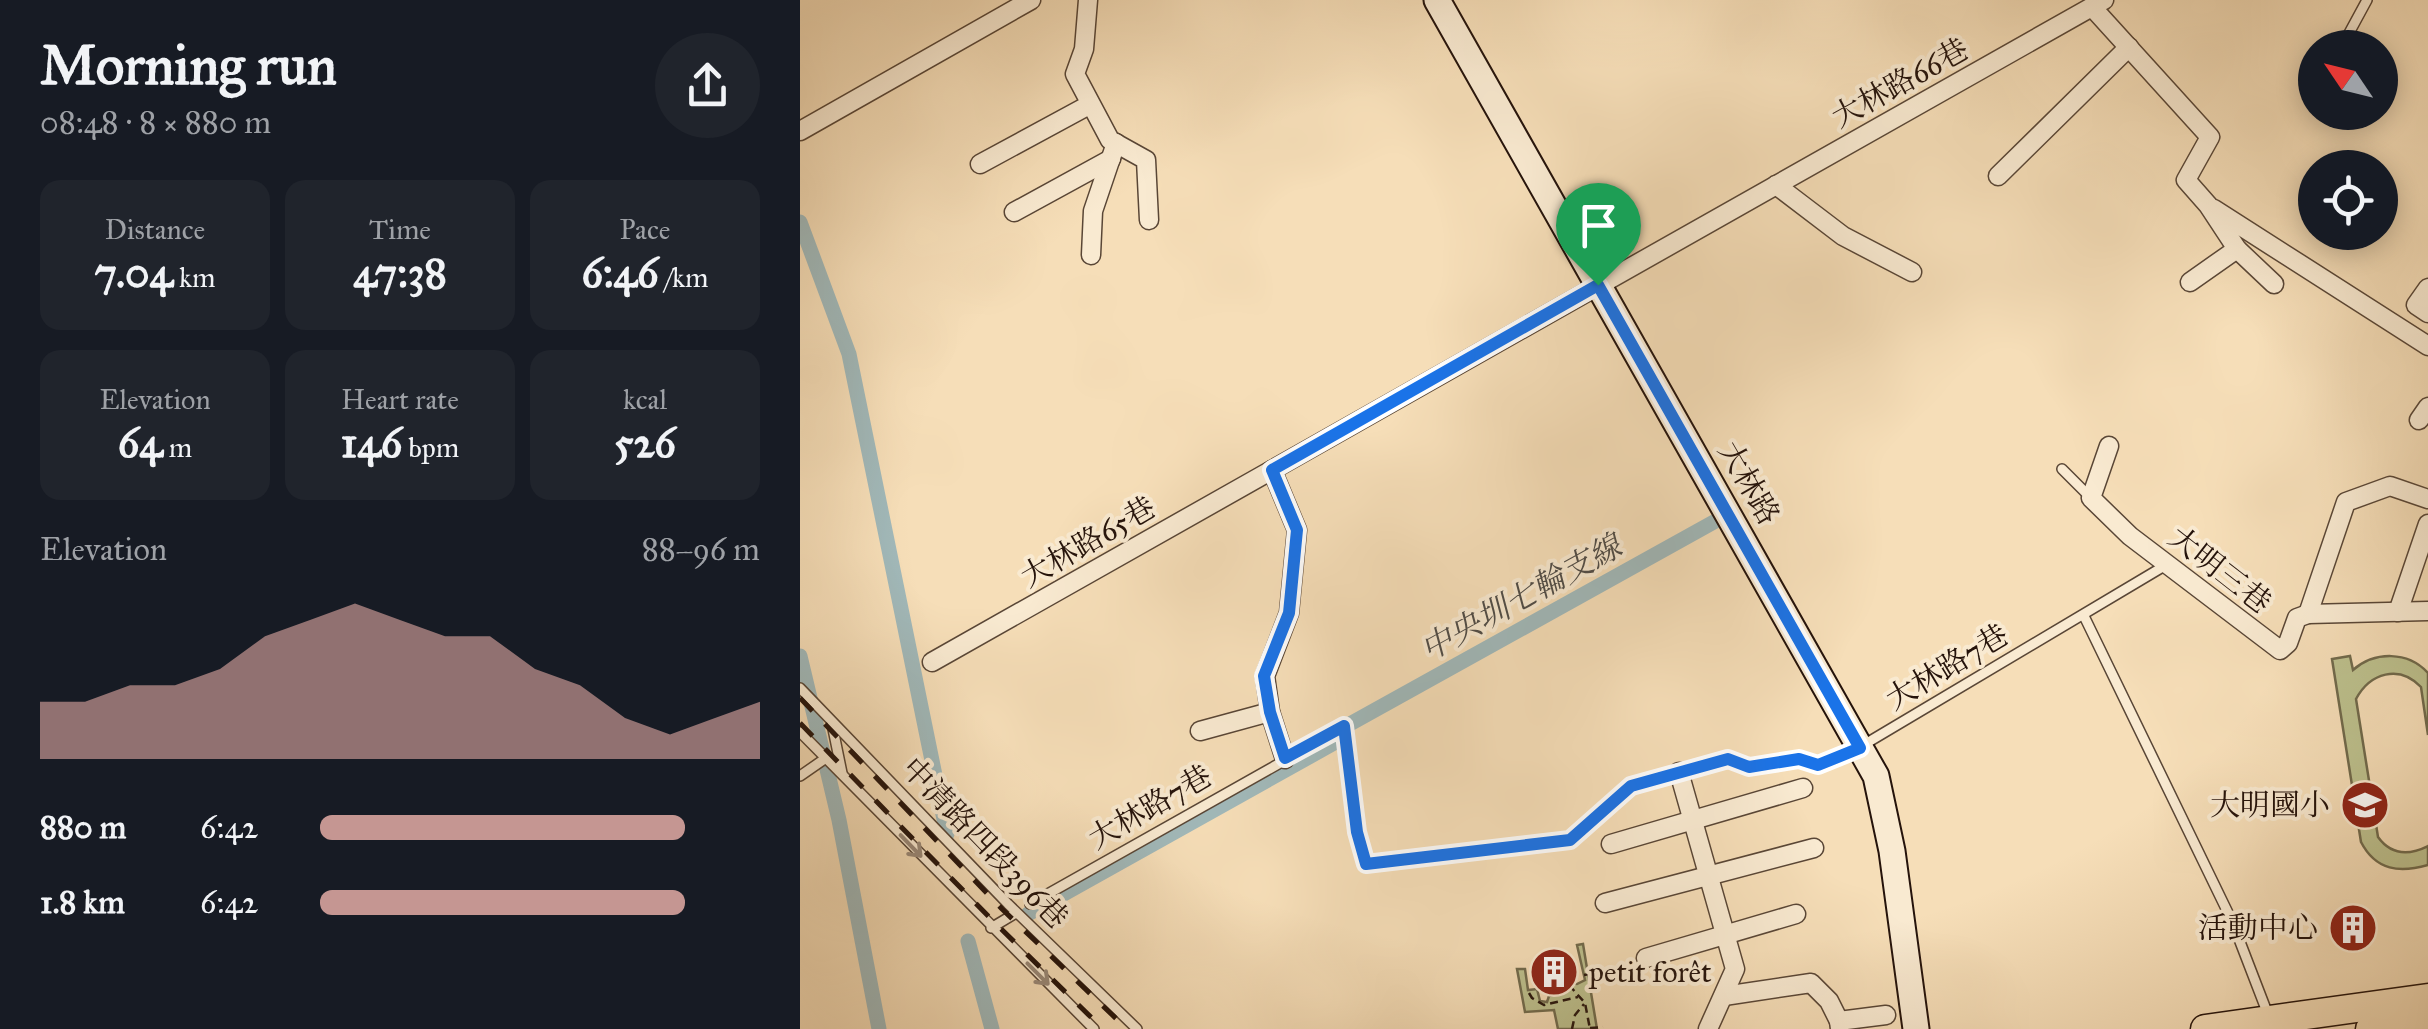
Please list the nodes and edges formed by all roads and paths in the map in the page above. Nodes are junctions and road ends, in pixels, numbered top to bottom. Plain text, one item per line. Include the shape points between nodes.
1 (1031, 0) edge
2 (1088, 0) edge
3 (1437, 0) edge
4 (2367, 0) edge
5 (2098, 3) edge
6 (2353, 30) edge
7 (2129, 47) junction
8 (1089, 105) junction
9 (800, 132) edge
10 (1113, 151) junction
11 (980, 164) dead end
12 (1998, 176) dead end
13 (1776, 185) junction
14 (2208, 205) junction
15 (1014, 212) dead end
16 (1149, 220) dead end
17 (2237, 249) junction
18 (1091, 255) dead end
19 (1912, 272) dead end
20 (2190, 282) dead end
21 (2274, 284) dead end
22 (1598, 285) junction
23 (2428, 288) edge
24 (2422, 309) edge
25 (2428, 346) edge
26 (2109, 446) dead end
27 (2062, 469) dead end
28 (1272, 470) junction
29 (2091, 498) junction
30 (2428, 499) edge
31 (2428, 524) edge
32 (2168, 564) junction
33 (2398, 612) junction
34 (2428, 612) edge
35 (2308, 614) junction
36 (2084, 616) junction
37 (932, 662) dead end
38 (800, 688) edge
39 (1270, 712) junction
40 (832, 722) junction
41 (1200, 731) dead end
42 (800, 732) edge
43 (1860, 748) junction
44 (826, 758) junction
45 (1285, 758) junction
46 (1679, 772) junction
47 (800, 776) edge
48 (843, 776) junction
49 (1803, 788) dead end
50 (1693, 820) junction
51 (1611, 844) dead end
52 (1814, 848) dead end
53 (1709, 876) junction
54 (1605, 903) dead end
55 (1030, 904) dead end
56 (1016, 912) junction
57 (1796, 914) dead end
58 (991, 928) junction
59 (1726, 934) junction
60 (1646, 958) dead end
61 (1594, 973) dead end
62 (1584, 975) dead end
63 (1569, 985) dead end
64 (1530, 992) dead end
65 (1724, 996) junction
66 (1578, 997) junction
67 (2428, 998) edge
68 (1585, 1003) junction
69 (1886, 1015) dead end
70 (2270, 1020) junction
71 (2428, 1021) edge
72 (1840, 1025) edge
73 (1604, 1027) edge
74 (1589, 1028) edge
75 (2213, 1028) edge
76 (1094, 1029) edge
77 (1137, 1029) edge
78 (1572, 1029) edge
79 (1708, 1029) edge
80 (1916, 1029) edge
81 (2370, 1029) edge

1 - 9 street
2 - 8 street via 1075,74
3 - 22 street, 大林路
4 - 6 lane
5 - 7 street
5 - 13 street, 大林路66巷
7 - 12 street
7 - 14 street via 2210,136 2186,180
8 - 10 street
8 - 11 street
10 - 15 street
10 - 16 street via 1146,160
10 - 18 street via 1093,211
13 - 19 street via 1843,236
13 - 22 street, 大林路66巷
14 - 17 street
14 - 25 street
17 - 20 street
17 - 21 street
22 - 28 street, 大林路65巷
22 - 43 street, 大林路
23 - 24 street
26 - 29 street
27 - 29 lane, 大明三巷
28 - 37 street, 大林路65巷
28 - 39 street via 1297,530 1289,613 1264,676
29 - 32 street, 大明三巷
30 - 35 street via 2390,486 2346,502
31 - 33 street
32 - 35 street, 大明三巷 via 2280,650 2296,618
32 - 36 lane, 大林路7巷
33 - 34 street, 大明三巷
33 - 35 street, 大明三巷
36 - 43 lane, 大林路7巷
36 - 70 lane via 2232,922
38 - 40 lane, 中清路四段396巷
39 - 41 street
39 - 45 street
40 - 48 lane
40 - 56 lane, 中清路四段396巷
42 - 44 lane, 中清路四段396巷
43 - 46 lane, 大林路7巷 via 1818,765 1799,759 1749,767 1728,759
43 - 80 street, 大林路 via 1876,776 1885,816
44 - 47 lane
44 - 48 lane, 中清路四段396巷
45 - 46 lane, 大林路7巷 via 1344,726 1366,864 1570,840 1631,786
45 - 55 lane, 大林路7巷
46 - 50 street
48 -> 58 lane, 中清路四段396巷
49 - 50 street
50 - 51 street
50 - 53 street
52 - 53 street
53 - 54 street
53 - 59 street
56 - 58 lane
56 - 77 lane, 中清路四段396巷
57 - 59 street
58 -> 76 lane, 中清路四段396巷
59 - 60 street
59 - 65 street via 1736,969
61 - 62 path
63 - 66 path
64 - 66 path via 1544,1005
65 - 72 street via 1811,984
65 - 79 street
66 - 68 path
67 - 70 main road
68 - 74 path
68 - 78 path
69 - 72 street
70 - 75 main road
71 - 81 main road
73 - 74 path

